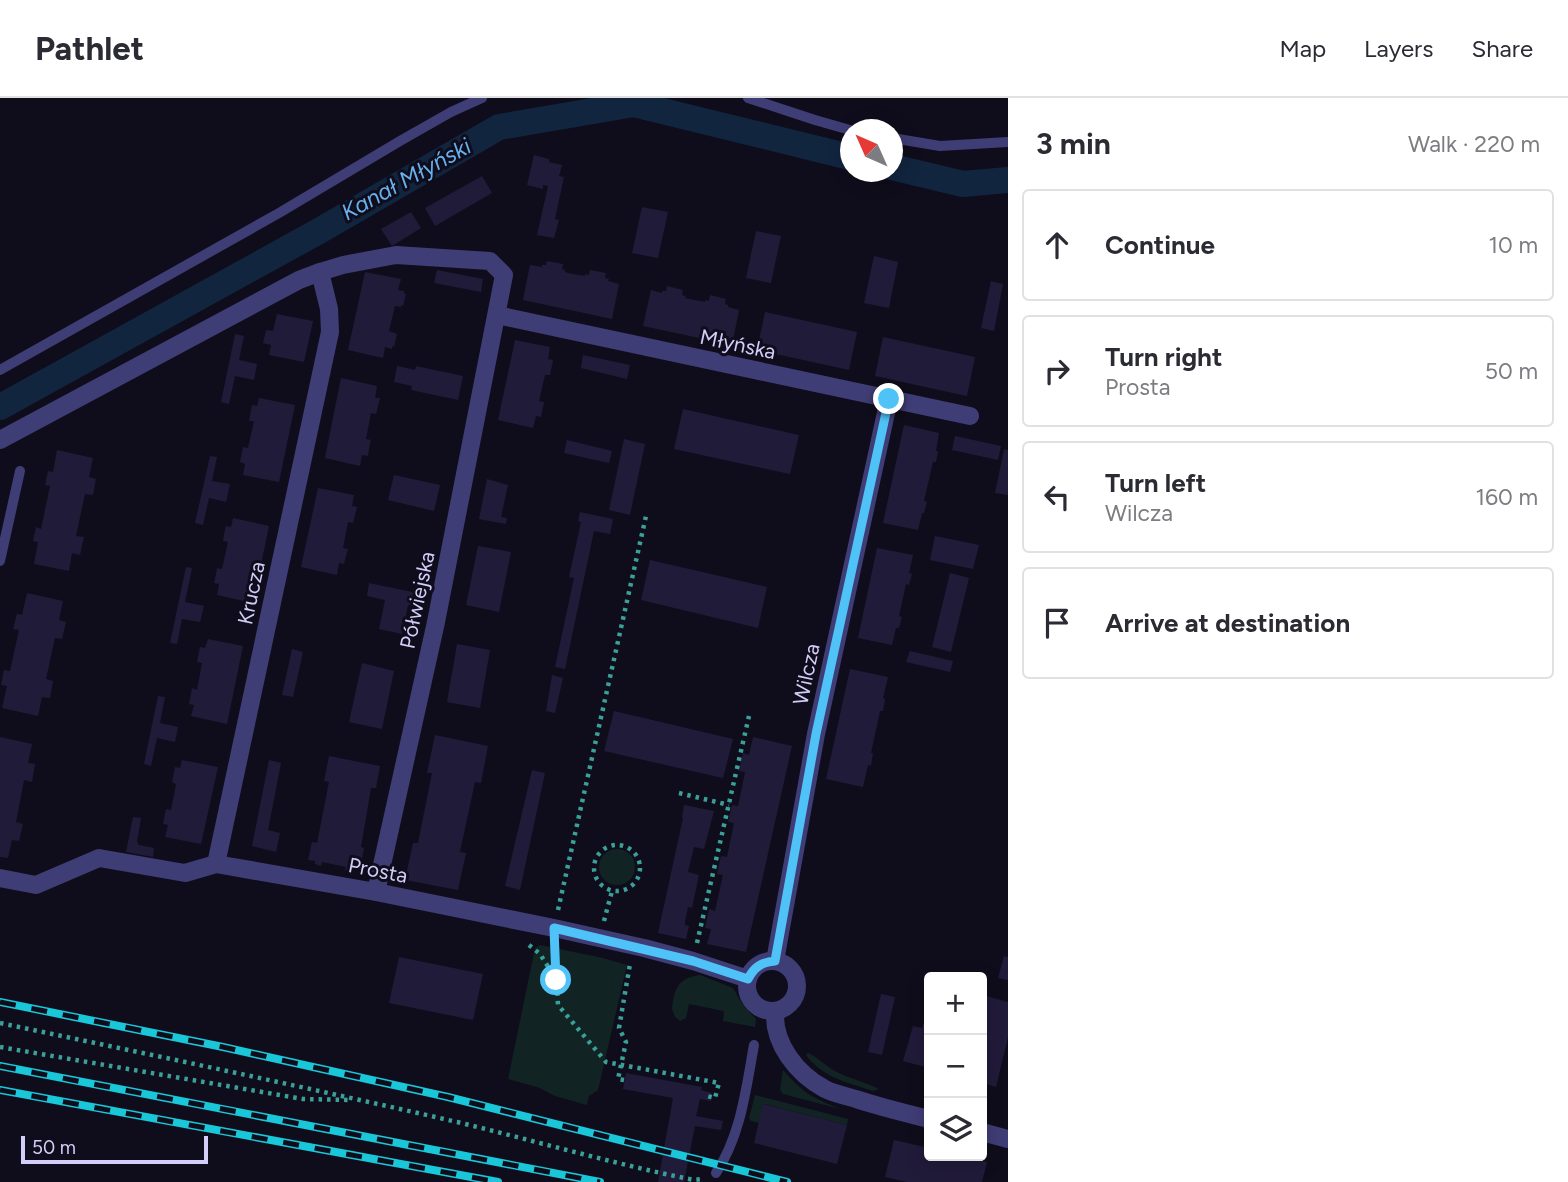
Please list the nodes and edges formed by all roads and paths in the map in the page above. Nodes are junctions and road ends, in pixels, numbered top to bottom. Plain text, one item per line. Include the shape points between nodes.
1 (482, 98) edge
2 (748, 98) edge
3 (840, 127) edge
4 (903, 140) edge
5 (1008, 142) edge
6 (320, 272) junction
7 (497, 316) junction
8 (0, 370) edge
9 (889, 399) junction
10 (970, 415) dead end
11 (0, 440) edge
12 (20, 471) dead end
13 (646, 516) dead end
14 (0, 561) edge
15 (749, 716) dead end
16 (679, 793) dead end
17 (729, 805) junction
18 (216, 864) junction
19 (0, 878) edge
20 (612, 891) junction
21 (376, 892) junction
22 (554, 928) junction
23 (520, 937) dead end
24 (600, 939) junction
25 (633, 946) junction
26 (693, 961) junction
27 (775, 961) junction
28 (748, 979) junction
29 (556, 980) junction
30 (775, 1011) junction
31 (0, 1023) edge
32 (754, 1045) dead end
33 (0, 1047) edge
34 (621, 1065) junction
35 (624, 1080) dead end
36 (707, 1096) dead end
37 (362, 1101) junction
38 (924, 1118) edge
39 (987, 1133) edge
40 (1008, 1139) edge
41 (716, 1173) joint

1 - 8 lane
2 - 3 lane
4 - 5 lane via 940,146
6 - 7 street, Półwiejska via 396,255 490,261 503,275
6 - 11 street
6 - 18 street, Krucza via 330,332
7 - 9 street, Młyńska
7 - 21 street, Półwiejska
9 - 10 street, Młyńska
9 - 27 street, Wilcza via 816,734
12 - 14 lane
13 - 22 path
15 - 17 path
16 - 17 path
17 - 26 path
18 - 19 street, Prosta via 185,873 99,858 36,885
18 - 21 street, Prosta
20 - 20 path via 629,888 639,876 636,854 623,845 608,846 594,863 596,879
20 - 24 path
21 - 22 street, Prosta
22 - 24 street, Prosta
22 - 29 path
23 - 29 path via 540,954
24 - 25 street, Prosta
25 - 26 street, Prosta
25 - 34 path via 620,1028 625,1042
26 - 28 street, Prosta
27 - 28 street via 758,965
27 - 30 street via 790,968 797,990 790,1004
28 - 30 street via 753,1003
29 - 34 path via 558,1004 606,1062
30 - 38 street via 782,1046 809,1078 826,1090
31 - 37 path
32 - 41 lane via 735,1135
33 - 37 path via 303,1099
34 - 35 path via 618,1079
34 - 36 path via 719,1083 715,1098
37 - 41 path via 694,1181
39 - 40 street

